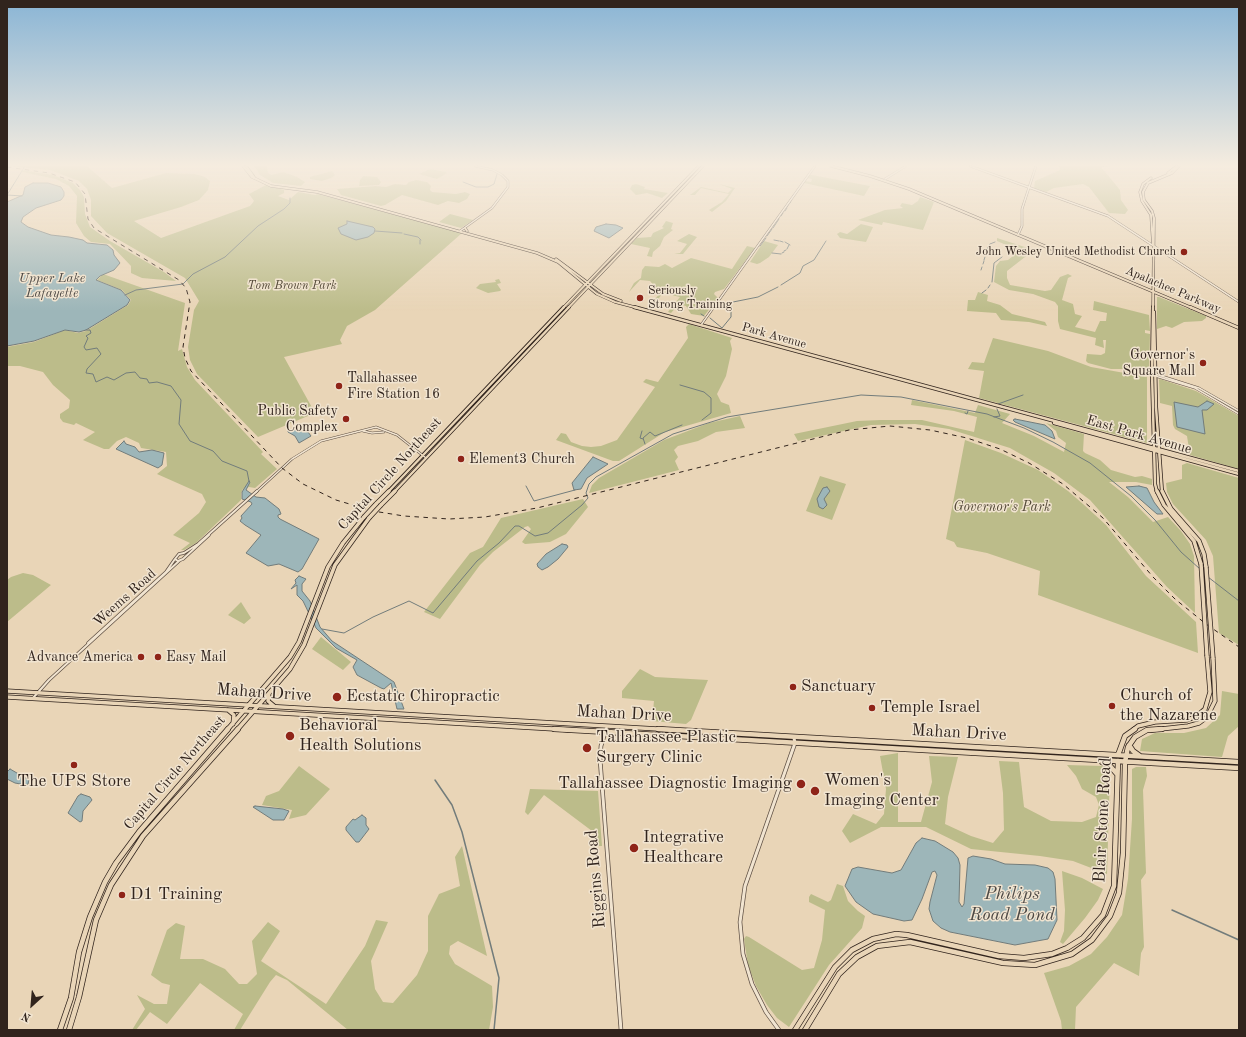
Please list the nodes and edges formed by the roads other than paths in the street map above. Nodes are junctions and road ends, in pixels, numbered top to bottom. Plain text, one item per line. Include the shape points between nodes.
1 (402, 214) edge
2 (483, 214) edge
3 (653, 214) edge
4 (780, 214) edge
5 (971, 214) edge
6 (1022, 214) edge
7 (1105, 214) edge
8 (1151, 214) edge
9 (972, 215) joint
10 (975, 216) junction
11 (991, 223) junction
12 (465, 228) junction
13 (461, 231) junction
14 (467, 231) junction
15 (1019, 235) junction
16 (1153, 245) junction
17 (1046, 247) junction
18 (621, 248) junction
19 (1053, 248) junction
20 (531, 250) junction
21 (1072, 258) junction
22 (1076, 258) junction
23 (562, 264) junction
24 (602, 265) junction
25 (606, 266) junction
26 (1094, 266) junction
27 (592, 276) junction
28 (582, 277) junction
29 (587, 284) junction
30 (593, 290) junction
31 (582, 291) junction
32 (1154, 291) junction
33 (620, 302) junction
34 (1239, 302) edge
35 (552, 321) junction
36 (701, 325) junction
37 (1239, 327) edge
38 (1154, 331) junction
39 (1152, 358) junction
40 (1156, 361) junction
41 (1152, 374) junction
42 (1156, 376) junction
43 (914, 383) joint
44 (486, 388) junction
45 (490, 389) junction
46 (1239, 412) edge
47 (1152, 425) junction
48 (1157, 426) junction
49 (378, 429) junction
50 (370, 430) junction
51 (1088, 431) junction
52 (376, 432) junction
53 (387, 432) junction
54 (1154, 440) junction
55 (1159, 441) junction
56 (1147, 445) junction
57 (1154, 449) junction
58 (1159, 451) junction
59 (1171, 452) junction
60 (1167, 454) junction
61 (422, 455) junction
62 (426, 458) junction
63 (1159, 458) junction
64 (1239, 473) edge
65 (1155, 476) junction
66 (1161, 478) junction
67 (214, 529) junction
68 (337, 552) junction
69 (184, 553) junction
70 (342, 554) junction
71 (186, 556) junction
72 (175, 559) junction
73 (179, 561) junction
74 (310, 613) junction
75 (316, 613) junction
76 (84, 649) junction
77 (1209, 680) junction
78 (1215, 682) junction
79 (7, 691) edge
80 (37, 693) junction
81 (269, 693) junction
82 (7, 697) edge
83 (134, 698) junction
84 (32, 699) junction
85 (250, 704) junction
86 (132, 705) junction
87 (258, 705) junction
88 (274, 706) junction
89 (319, 709) junction
90 (227, 710) junction
91 (245, 710) junction
92 (253, 711) junction
93 (408, 714) junction
94 (317, 715) junction
95 (400, 720) junction
96 (1187, 720) junction
97 (410, 721) junction
98 (232, 725) junction
99 (1192, 725) junction
100 (608, 726) junction
101 (1138, 726) junction
102 (654, 728) junction
103 (701, 731) junction
104 (605, 732) junction
105 (1141, 732) junction
106 (653, 735) junction
107 (794, 736) junction
108 (701, 738) junction
109 (844, 740) junction
110 (795, 743) junction
111 (1129, 745) junction
112 (847, 746) junction
113 (1118, 755) junction
114 (1125, 756) junction
115 (1141, 756) junction
116 (1098, 760) junction
117 (1118, 761) junction
118 (1125, 762) junction
119 (1239, 762) edge
120 (1239, 768) edge
121 (1117, 775) junction
122 (170, 797) junction
123 (175, 800) junction
124 (80, 996) junction
125 (71, 998) junction
126 (60, 1030) edge
127 (69, 1030) edge
128 (621, 1030) edge
129 (779, 1030) edge
130 (796, 1030) edge
131 (805, 1030) edge

1 - 13 main road
2 - 12 street
3 - 18 main road
4 - 36 street
5 - 10 main road, Apalachee Parkway
6 - 15 street
7 - 16 street
8 - 16 main road
9 - 10 main road
9 - 11 main road, Apalachee Parkway
10 - 11 main road, Apalachee Parkway
11 - 15 main road, Apalachee Parkway
12 - 13 street
12 - 14 main road
13 - 14 main road
13 - 20 main road
14 - 20 main road
15 - 17 main road, Apalachee Parkway
15 - 19 main road, Apalachee Parkway
16 - 32 main road
16 - 34 street
17 - 19 main road
17 - 21 main road, Apalachee Parkway
18 - 24 main road
18 - 25 main road
19 - 22 main road, Apalachee Parkway
20 - 23 main road
21 - 22 main road
21 - 26 main road, Apalachee Parkway
22 - 26 main road, Apalachee Parkway
23 - 28 main road
23 - 29 main road
24 - 25 main road
24 - 27 main road
25 - 29 main road
26 - 32 main road, Apalachee Parkway
27 - 28 main road
27 - 29 main road
28 - 29 main road
29 - 30 main road, Park Avenue
29 - 31 main road, Capital Circle Northeast
29 - 33 main road, Park Avenue
29 - 35 main road, Capital Circle Northeast
30 - 31 main road
30 - 33 main road, Park Avenue via 605,298
31 - 35 main road, Capital Circle Northeast
32 - 37 main road, Apalachee Parkway
32 - 38 main road
33 - 36 main road, Park Avenue
35 - 44 main road, Capital Circle Northeast
35 - 45 main road, Capital Circle Northeast
36 - 43 main road, Park Avenue
38 - 39 main road
38 - 40 main road
39 - 40 main road
39 - 41 main road
40 - 42 main road
41 - 42 street
41 - 47 main road
42 - 46 street via 1207,393
42 - 48 main road
43 - 51 main road, East Park Avenue
44 - 45 main road
44 - 61 main road, Capital Circle Northeast
45 - 62 main road, Capital Circle Northeast
47 - 48 main road
47 - 54 main road
48 - 55 main road
49 - 50 street via 374,427
49 - 52 street
49 - 53 street
50 - 52 street
50 - 67 street via 321,441 286,465
51 - 56 main road, East Park Avenue
51 - 57 main road, East Park Avenue
52 - 53 street
53 - 61 street via 397,435
54 - 56 main road
54 - 57 main road
55 - 58 main road
55 - 59 main road via 1162,447
56 - 57 main road, East Park Avenue
57 - 58 main road, East Park Avenue
57 - 65 main road
58 - 59 main road, East Park Avenue
58 - 60 main road, East Park Avenue
58 - 63 main road
59 - 64 main road, East Park Avenue
60 - 63 main road
60 - 64 main road, East Park Avenue
61 - 62 street
61 - 68 main road, Capital Circle Northeast, bridge via 364,517
62 - 70 main road, Capital Circle Northeast, bridge via 369,518
63 - 66 main road
65 - 66 main road
65 - 77 main road, bridge via 1160,499 1194,541 1200,553
66 - 78 main road, bridge via 1164,498 1199,541 1204,554
67 - 69 street
67 - 71 street
68 - 70 main road
68 - 74 main road, Capital Circle Northeast
69 - 71 street
69 - 72 street, Weems Road via 177,555
70 - 75 main road, Capital Circle Northeast via 327,583
71 - 73 street, Weems Road
72 - 73 street
72 - 76 street, Weems Road via 166,572
73 - 76 street, Weems Road
74 - 75 main road
74 - 85 main road, Capital Circle Northeast via 290,657
75 - 81 main road, Capital Circle Northeast via 299,654 290,669
76 - 80 street, Weems Road
77 - 78 main road
77 - 96 main road via 1207,705 1201,714
78 - 99 main road via 1213,708 1207,717
79 - 80 main road, Mahan Drive
80 - 83 main road, Mahan Drive
80 - 84 street, Weems Road
81 - 87 main road, Capital Circle Northeast
81 - 88 main road via 268,701
82 - 84 main road, Mahan Drive
83 - 85 main road, Mahan Drive
83 - 86 main road
84 - 86 main road, Mahan Drive
85 - 87 main road, Mahan Drive
85 - 91 main road, Capital Circle Northeast
86 - 90 main road, Mahan Drive
87 - 88 main road, Mahan Drive
87 - 92 main road, Capital Circle Northeast
88 - 89 main road, Mahan Drive
89 - 93 main road, Mahan Drive
89 - 94 main road
90 - 91 main road, Mahan Drive
90 - 98 main road via 234,715
91 - 92 main road, Mahan Drive
91 - 98 main road, Capital Circle Northeast
92 - 94 main road, Mahan Drive
92 - 123 main road, Capital Circle Northeast
93 - 95 main road
93 - 97 main road
93 - 100 main road, Mahan Drive
94 - 95 main road, Mahan Drive
95 - 97 main road, Mahan Drive
96 - 99 main road
96 - 101 main road
97 - 104 main road, Mahan Drive
98 - 122 main road, Capital Circle Northeast
99 - 105 main road
100 - 102 main road, Mahan Drive
100 - 104 street, Riggins Road
101 - 105 main road
101 - 113 main road, Blair Stone Road via 1125,736
102 - 103 main road, Mahan Drive
102 - 106 main road
103 - 107 main road, Mahan Drive
103 - 108 main road
104 - 106 main road, Mahan Drive
104 - 128 street, Riggins Road via 600,759
105 - 111 main road, Blair Stone Road
106 - 108 main road, Mahan Drive
107 - 109 main road, Mahan Drive
107 - 110 street
108 - 110 main road, Mahan Drive
109 - 112 main road
109 - 113 main road, Mahan Drive
110 - 112 main road, Mahan Drive
110 - 129 street via 748,876 740,912 741,944 747,968 761,1003
111 - 114 main road, Blair Stone Road
111 - 115 main road via 1133,752
112 - 116 main road, Mahan Drive
113 - 114 main road, Mahan Drive
113 - 117 main road, Blair Stone Road
114 - 115 main road, Mahan Drive
114 - 118 main road, Blair Stone Road
115 - 119 main road, Mahan Drive
116 - 117 main road, Mahan Drive
116 - 121 main road via 1110,766
117 - 118 main road, Mahan Drive
117 - 121 main road, Blair Stone Road
118 - 120 main road, Mahan Drive
118 - 131 main road, Blair Stone Road via 1123,853 1119,892 1110,916 1092,940 1072,954 1035,965 1002,963 910,942 877,946 857,956 839,974
121 - 130 main road, Blair Stone Road via 1114,886 1103,915 1084,938 1052,954 1024,958 999,956 906,934 872,939 852,950 835,967
122 - 123 main road
122 - 125 main road, Capital Circle Northeast via 128,846 101,890 83,938
123 - 124 main road, Capital Circle Northeast via 133,849 111,885 96,920
124 - 125 main road
124 - 127 main road, Capital Circle Northeast
125 - 126 main road, Capital Circle Northeast

